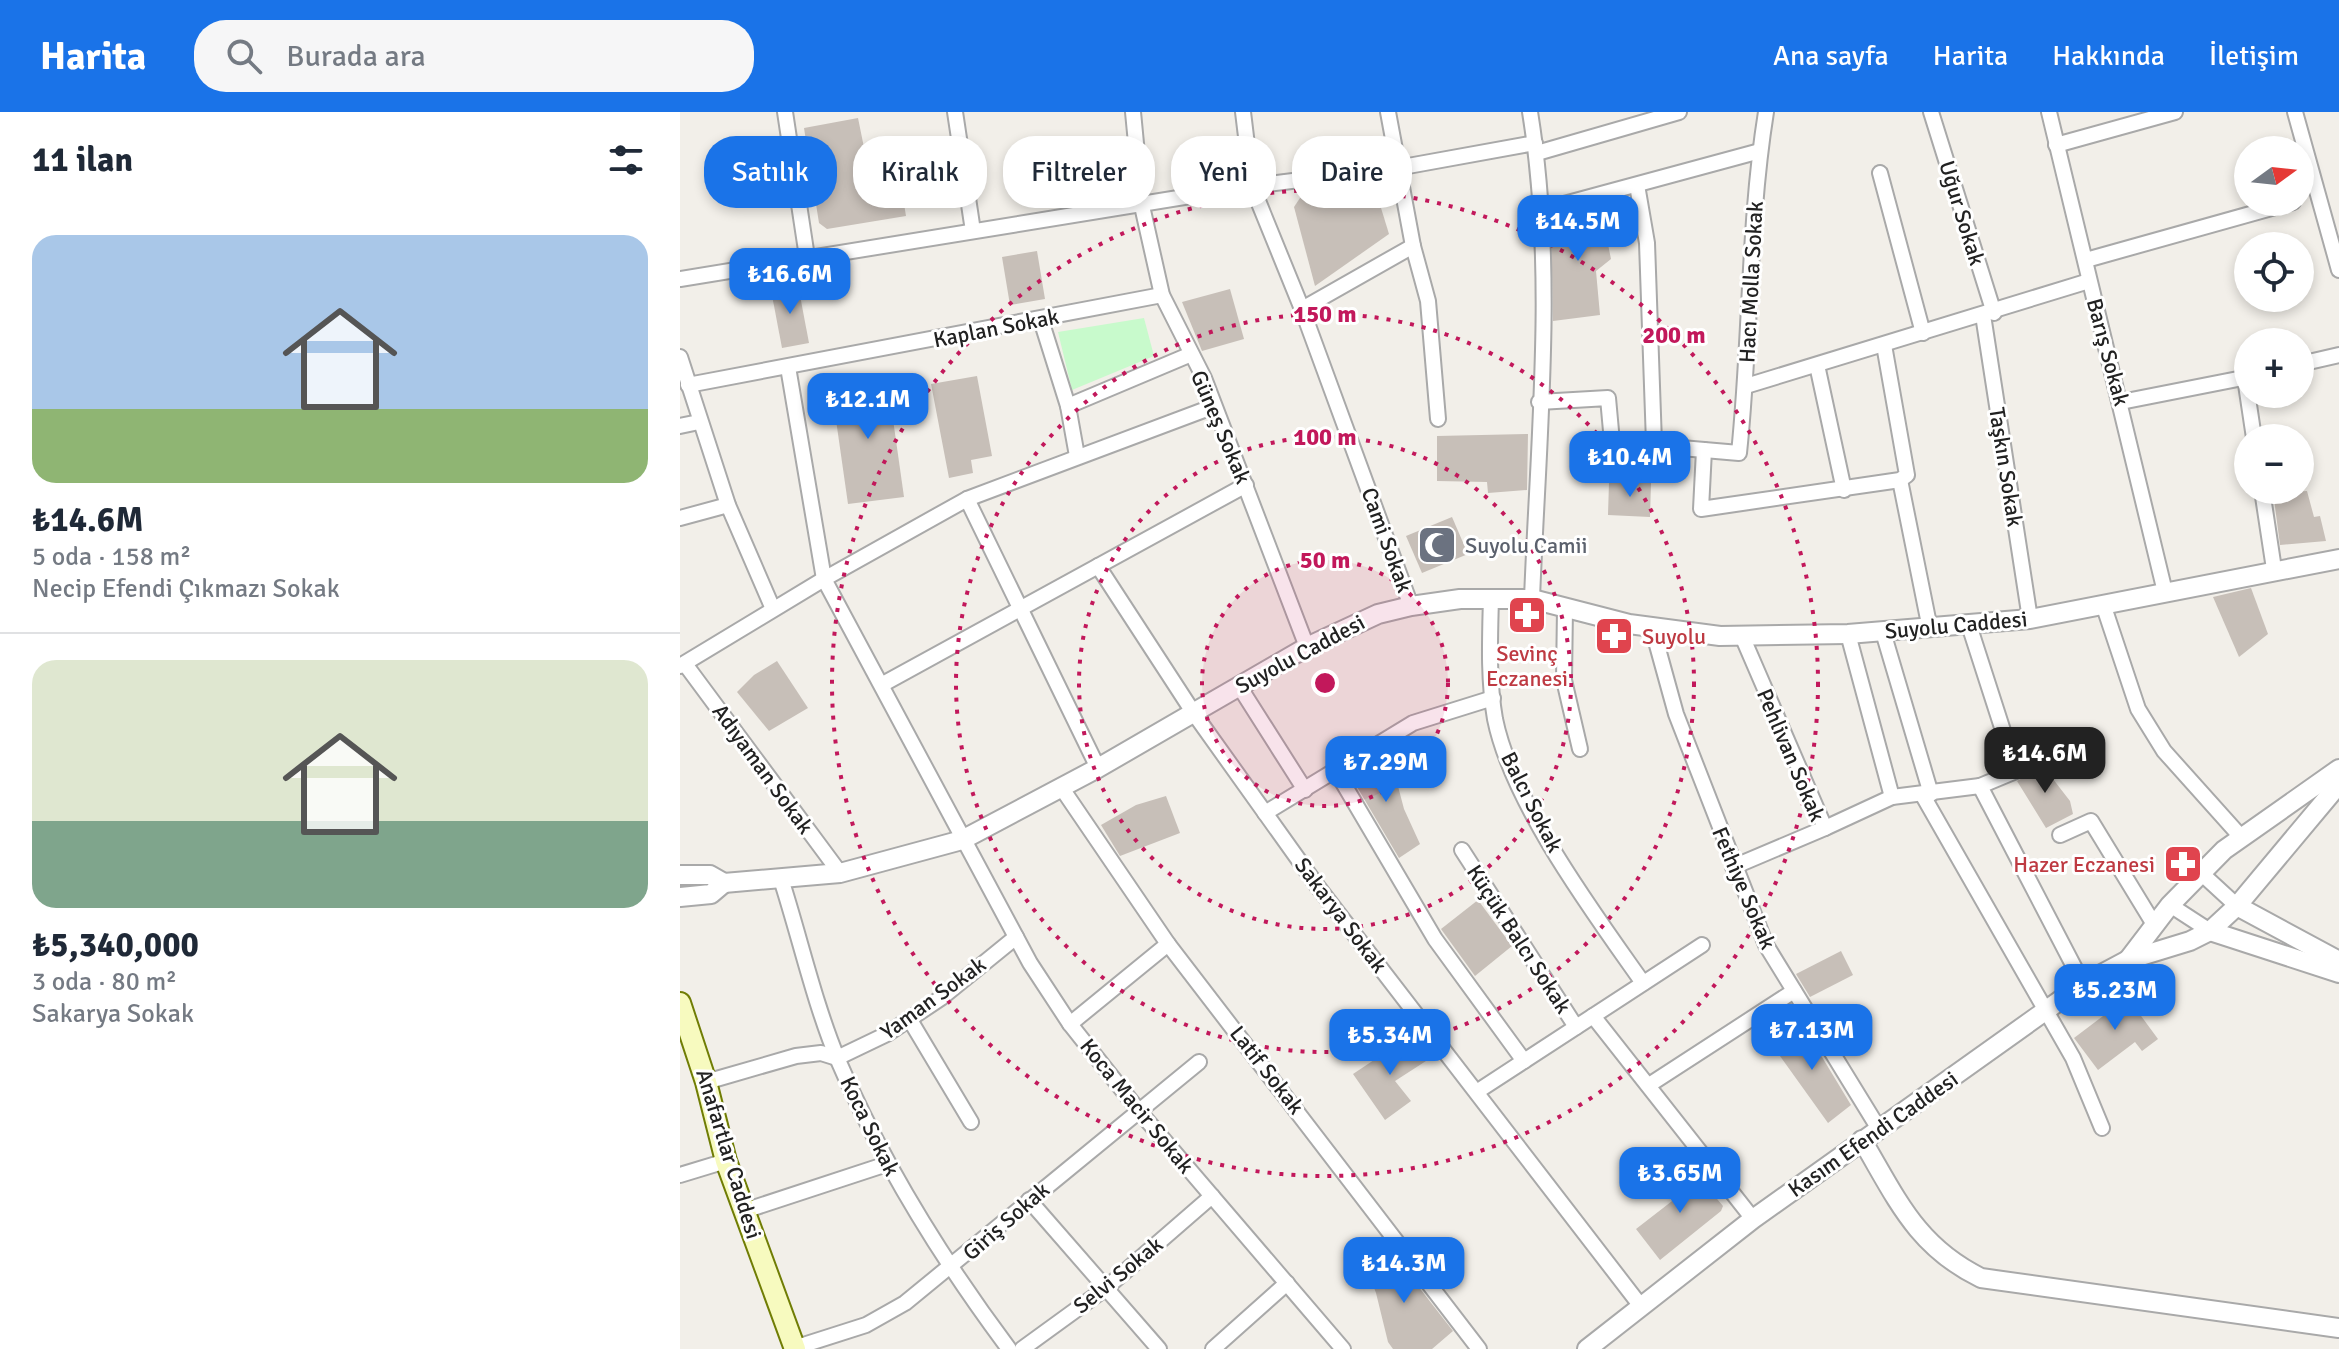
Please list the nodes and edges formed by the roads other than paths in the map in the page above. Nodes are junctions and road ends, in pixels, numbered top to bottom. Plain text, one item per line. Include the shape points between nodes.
1 (785, 112) edge
2 (955, 112) edge
3 (1133, 112) edge
4 (1243, 112) edge
5 (1388, 112) edge
6 (1530, 112) edge
7 (1679, 112) edge
8 (1766, 112) edge
9 (1931, 112) edge
10 (2049, 112) edge
11 (2175, 112) edge
12 (2295, 112) edge
13 (1135, 136) edge
14 (1246, 136) edge
15 (1392, 136) edge
16 (2056, 145) junction
17 (1536, 148) junction
18 (1760, 151) junction
19 (1412, 166) edge
20 (1880, 173) dead end
21 (1637, 185) junction
22 (2317, 195) junction
23 (2314, 196) edge
24 (1128, 208) edge
25 (1142, 208) edge
26 (1261, 208) edge
27 (1405, 208) edge
28 (1542, 210) junction
29 (2243, 216) edge
30 (973, 231) junction
31 (1413, 246) junction
32 (807, 257) junction
33 (2086, 260) junction
34 (2338, 261) edge
35 (680, 279) edge
36 (2089, 281) junction
37 (1162, 295) junction
38 (1302, 309) junction
39 (1988, 314) junction
40 (1041, 320) junction
41 (1923, 333) junction
42 (1884, 345) junction
43 (1189, 355) junction
44 (2339, 355) edge
45 (680, 357) edge
46 (2314, 361) edge
47 (1817, 365) junction
48 (788, 367) junction
49 (2234, 380) edge
50 (688, 385) junction
51 (1746, 386) junction
52 (1539, 402) junction
53 (2121, 402) junction
54 (1068, 406) junction
55 (1212, 407) junction
56 (1438, 419) dead end
57 (699, 422) junction
58 (680, 426) edge
59 (1654, 443) junction
60 (1704, 450) junction
61 (1077, 456) junction
62 (1900, 480) junction
63 (1246, 485) junction
64 (1844, 490) junction
65 (967, 499) junction
66 (2264, 504) edge
67 (728, 505) junction
68 (680, 518) edge
69 (2339, 559) edge
70 (1098, 566) junction
71 (2274, 569) junction
72 (824, 579) junction
73 (2165, 592) junction
74 (1491, 597) junction
75 (1532, 599) junction
76 (2103, 604) junction
77 (1411, 606) junction
78 (1565, 608) junction
79 (773, 609) junction
80 (1018, 609) junction
81 (2030, 619) junction
82 (1969, 625) junction
83 (1652, 627) junction
84 (1930, 629) junction
85 (1883, 632) junction
86 (1848, 634) junction
87 (1742, 636) junction
88 (1307, 647) junction
89 (683, 665) edge
90 (883, 684) junction
91 (1239, 686) junction
92 (1493, 698) junction
93 (1193, 712) junction
94 (1580, 749) dead end
95 (1098, 768) junction
96 (2339, 769) edge
97 (1336, 771) junction
98 (2339, 784) edge
99 (1980, 786) junction
100 (1061, 787) junction
101 (1305, 790) junction
102 (1926, 794) junction
103 (1892, 797) junction
104 (1265, 813) junction
105 (1825, 828) junction
106 (2060, 835) dead end
107 (2242, 838) junction
108 (962, 840) junction
109 (1462, 850) dead end
110 (1733, 867) junction
111 (2200, 872) junction
112 (840, 873) junction
113 (680, 875) edge
114 (781, 879) junction
115 (724, 883) junction
116 (680, 897) edge
117 (2170, 905) junction
118 (2237, 906) junction
119 (2155, 926) junction
120 (2210, 931) junction
121 (1016, 937) junction
122 (1168, 944) junction
123 (1702, 945) dead end
124 (2128, 960) junction
125 (2339, 961) edge
126 (2339, 973) edge
127 (1643, 983) junction
128 (2083, 984) junction
129 (1794, 991) junction
130 (680, 1003) edge
131 (2046, 1011) junction
132 (1593, 1016) junction
133 (910, 1020) junction
134 (1070, 1024) junction
135 (1576, 1027) junction
136 (837, 1058) junction
137 (1524, 1061) junction
138 (1199, 1062) dead end
139 (706, 1082) junction
140 (1649, 1085) junction
141 (1478, 1091) junction
142 (1139, 1111) junction
143 (971, 1122) dead end
144 (2102, 1128) dead end
145 (1879, 1129) junction
146 (1862, 1140) junction
147 (726, 1161) junction
148 (887, 1164) junction
149 (680, 1175) edge
150 (1212, 1196) junction
151 (1029, 1200) junction
152 (744, 1211) junction
153 (1753, 1219) junction
154 (950, 1269) junction
155 (1287, 1283) junction
156 (1106, 1288) junction
157 (1640, 1305) junction
158 (2339, 1328) edge
159 (794, 1349) edge
160 (1009, 1349) edge
161 (1022, 1349) edge
162 (1159, 1349) edge
163 (1213, 1349) edge
164 (1343, 1349) edge
165 (1479, 1349) edge
166 (1587, 1349) edge

1 - 32 street
2 - 30 street
3 - 13 street, Güneş Sokak
4 - 14 street, Cami Sokak
5 - 15 street
6 - 17 street
7 - 17 street
8 - 18 street, Hacı Molla Sokak
9 - 39 street, Uğur Sokak
10 - 16 street, Barış Sokak
11 - 16 street
12 - 22 street
16 - 33 street, Barış Sokak
17 - 19 street
17 - 28 street
18 - 21 street
18 - 51 street, Hacı Molla Sokak
20 - 41 street
21 - 28 street
21 - 59 street via 1647,243
22 - 23 street
22 - 34 street
24 - 30 street
25 - 37 street, Güneş Sokak
26 - 38 street, Cami Sokak
27 - 31 street
28 - 52 street
29 - 33 street
30 - 32 street
31 - 38 street
31 - 56 street via 1428,301
32 - 35 street
33 - 36 street, Barış Sokak
36 - 39 street
36 - 53 street, Barış Sokak
37 - 40 street, Kaplan Sokak
37 - 43 street, Güneş Sokak
38 - 77 street, Cami Sokak
39 - 41 street
39 - 81 street, Taşkın Sokak
40 - 48 street, Kaplan Sokak
40 - 54 street
41 - 42 street
42 - 47 street
42 - 62 street via 1907,475
43 - 54 street
43 - 55 street, Güneş Sokak via 1204,378
44 - 46 street
45 - 50 street
47 - 51 street
47 - 64 street
48 - 50 street, Kaplan Sokak
48 - 72 street, Koca Macir Sokak
49 - 53 street
50 - 57 street
51 - 60 street, Hacı Molla Sokak via 1739,453
52 - 59 street via 1608,398 1612,442
52 - 75 street
53 - 73 street, Barış Sokak
54 - 61 street
55 - 61 street
55 - 63 street, Güneş Sokak
57 - 58 street
57 - 67 street
59 - 60 street
60 - 64 street via 1701,509
61 - 65 street
62 - 64 street
62 - 84 street
63 - 70 street
63 - 88 street, Güneş Sokak
65 - 72 street
65 - 80 street
66 - 71 street
67 - 68 street
67 - 79 street
69 - 71 street, Suyolu Caddesi
70 - 80 street
70 - 93 street, Sakarya Sokak
71 - 73 street, Suyolu Caddesi
72 - 79 street
72 - 90 street, Koca Macir Sokak
73 - 76 street, Suyolu Caddesi
74 - 75 street, Suyolu Caddesi
74 - 77 street, Suyolu Caddesi
74 - 92 street, Balcı Sokak
75 - 78 street, Suyolu Caddesi
76 - 81 street, Suyolu Caddesi
76 - 107 street via 2134,698 2157,741
77 - 88 street, Suyolu Caddesi via 1378,614
78 - 83 street, Suyolu Caddesi
78 - 94 street via 1564,680
79 - 89 street
80 - 90 street
80 - 95 street
81 - 82 street, Suyolu Caddesi
82 - 84 street, Suyolu Caddesi
82 - 99 street via 2016,771
83 - 87 street, Suyolu Caddesi
83 - 110 street, Fethiye Sokak via 1676,714
84 - 85 street, Suyolu Caddesi
85 - 86 street, Suyolu Caddesi
85 - 102 street
86 - 87 street, Suyolu Caddesi
86 - 103 street
87 - 105 street, Pehlivan Sokak
88 - 91 street, Suyolu Caddesi
89 - 112 street, Adıyaman Sokak
90 - 108 street, Koca Macir Sokak
91 - 93 street, Suyolu Caddesi
91 - 101 street
92 - 97 street via 1413,723
92 - 127 street, Balcı Sokak via 1507,762 1585,900
93 - 95 street, Suyolu Caddesi
93 - 104 street, Sakarya Sokak
95 - 100 street, Suyolu Caddesi
96 - 107 street, Kasım Efendi Caddesi
97 - 101 street
97 - 137 street via 1435,939
98 - 118 street, Kasım Efendi Caddesi
99 - 102 street
99 - 128 street
100 - 108 street, Suyolu Caddesi
100 - 122 street, Latif Sokak
101 - 104 street
102 - 103 street
102 - 131 street
103 - 105 street
104 - 141 street, Sakarya Sokak
105 - 110 street, Pehlivan Sokak
106 - 119 street via 2091,821
107 - 111 street, Kasım Efendi Caddesi
108 - 112 street, Suyolu Caddesi
108 - 121 street, Koca Macir Sokak
109 - 135 street, Küçük Balcı Sokak
110 - 129 street, Fethiye Sokak via 1766,945
111 - 117 street, Kasım Efendi Caddesi
111 - 118 street
112 - 114 street, Suyolu Caddesi
113 - 115 street via 710,875
114 - 115 street, Suyolu Caddesi
114 - 136 street, Koca Sokak
115 - 116 street via 711,894
117 - 119 street, Kasım Efendi Caddesi
117 - 120 street
118 - 120 street, Kasım Efendi Caddesi
118 - 125 street
119 - 124 street, Kasım Efendi Caddesi
120 - 124 street, Kasım Efendi Caddesi
120 - 126 street
121 - 133 street, Yaman Sokak
121 - 134 street, Koca Macir Sokak
122 - 134 street
122 - 165 street, Latif Sokak
123 - 127 street
124 - 128 street, Kasım Efendi Caddesi
127 - 132 street
128 - 131 street, Kasım Efendi Caddesi
129 - 140 street
129 - 145 street, Fethiye Sokak
130 - 139 main road, Anafartlar Caddesi
131 - 144 street via 2073,1058
131 - 145 street, Kasım Efendi Caddesi
132 - 135 street
132 - 140 street
133 - 136 street, Yaman Sokak
133 - 143 street
134 - 142 street, Koca Macir Sokak
135 - 137 street
136 - 139 street via 821,1053 796,1056
136 - 148 street, Koca Sokak
137 - 141 street
138 - 142 street, Giriş Sokak
139 - 147 main road, Anafartlar Caddesi
140 - 153 street
141 - 157 street, Sakarya Sokak
142 - 150 street, Koca Macir Sokak
142 - 151 street, Giriş Sokak
145 - 146 street, Kasım Efendi Caddesi
146 - 153 street, Kasım Efendi Caddesi
146 - 158 street via 1909,1220 1949,1262 1981,1278
147 - 149 street
147 - 152 main road, Anafartlar Caddesi
148 - 152 street
148 - 154 street, Koca Sokak
150 - 155 street, Koca Macir Sokak
150 - 156 street, Selvi Sokak
151 - 154 street, Giriş Sokak
151 - 156 street
152 - 159 main road, Anafartlar Caddesi
153 - 157 street, Kasım Efendi Caddesi
154 - 159 street, Giriş Sokak via 876,1320
154 - 160 street, Koca Sokak
155 - 163 street
155 - 164 street, Koca Macir Sokak
156 - 161 street, Selvi Sokak
156 - 162 street
157 - 166 street, Kasım Efendi Caddesi

